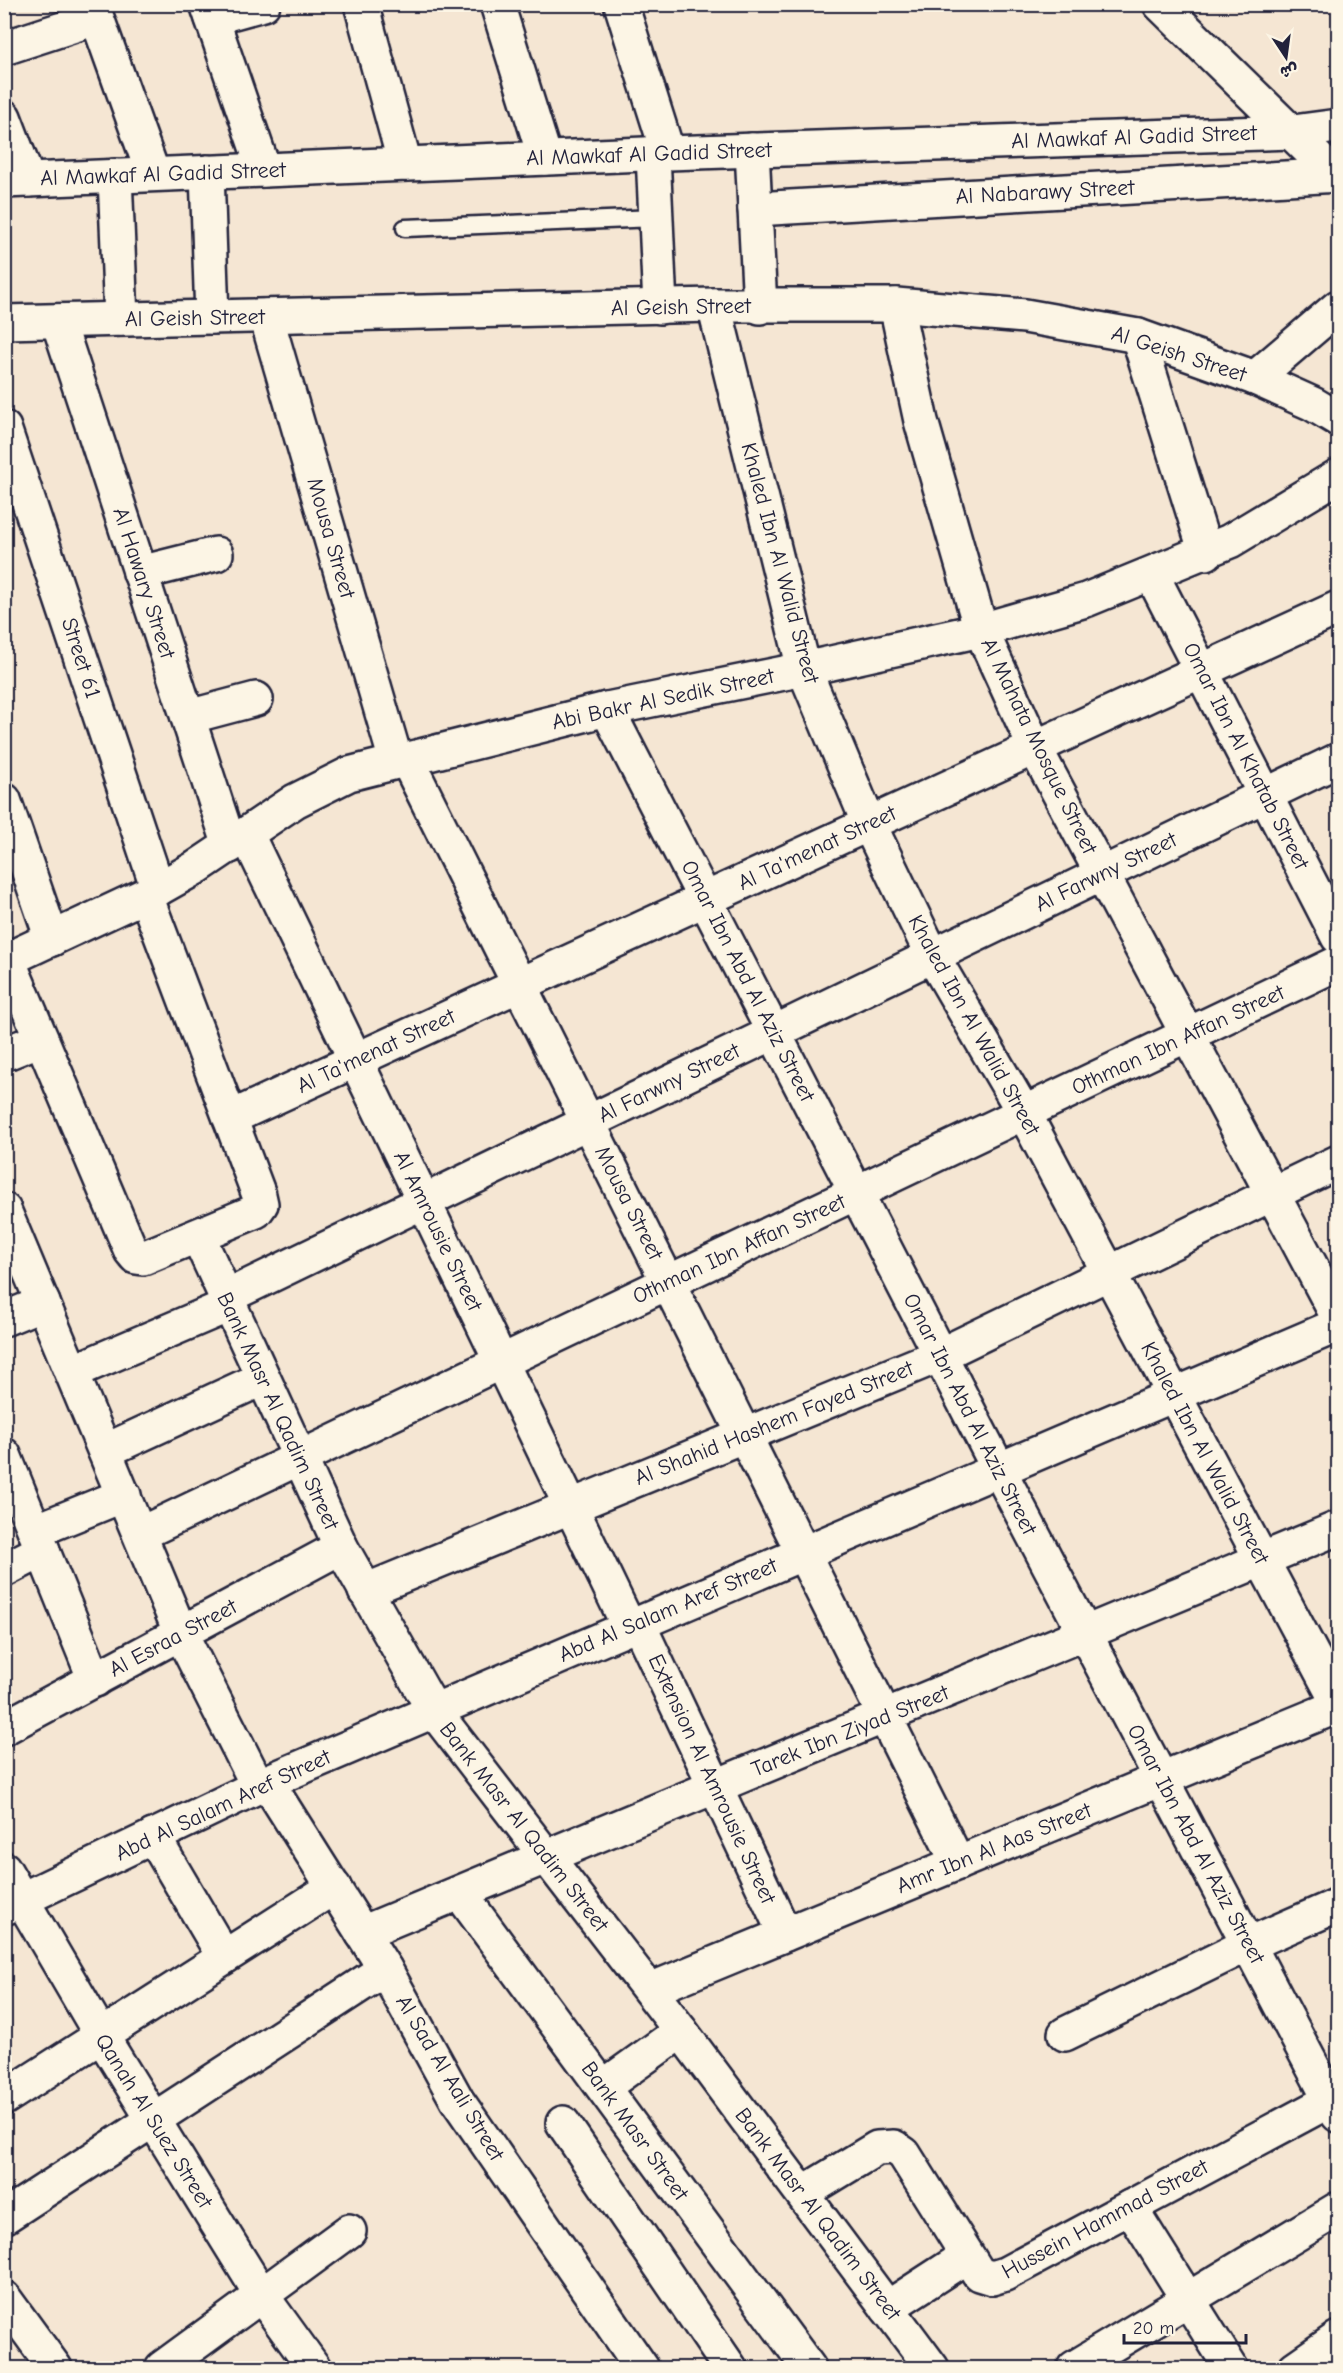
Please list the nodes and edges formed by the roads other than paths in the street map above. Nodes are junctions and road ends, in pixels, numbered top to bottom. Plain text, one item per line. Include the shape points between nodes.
1 (263, 4) edge
2 (361, 4) edge
3 (497, 4) edge
4 (621, 4) edge
5 (1160, 4) edge
6 (94, 11) edge
7 (210, 11) edge
8 (4, 48) edge
9 (4, 117) edge
10 (1338, 126) edge
11 (1293, 132) junction
12 (752, 150) junction
13 (660, 154) junction
14 (545, 158) junction
15 (405, 164) junction
16 (264, 170) junction
17 (207, 172) junction
18 (153, 174) junction
19 (115, 176) junction
20 (1337, 176) edge
21 (16, 180) edge
22 (755, 209) junction
23 (656, 218) junction
24 (405, 228) dead end
25 (714, 305) junction
26 (896, 305) junction
27 (660, 307) junction
28 (760, 307) junction
29 (1338, 307) edge
30 (266, 316) junction
31 (212, 317) junction
32 (121, 319) junction
33 (58, 321) junction
34 (4, 322) edge
35 (1138, 336) junction
36 (1255, 378) junction
37 (1338, 419) edge
38 (4, 428) edge
39 (1338, 476) edge
40 (1206, 553) junction
41 (216, 554) dead end
42 (140, 573) junction
43 (1152, 575) junction
44 (1338, 608) edge
45 (981, 630) junction
46 (804, 669) junction
47 (1203, 671) junction
48 (256, 699) dead end
49 (608, 709) junction
50 (188, 717) junction
51 (1035, 748) junction
52 (401, 759) junction
53 (1338, 760) edge
54 (1266, 795) junction
55 (4, 800) edge
56 (869, 824) junction
57 (238, 841) junction
58 (1102, 873) junction
59 (152, 892) junction
60 (705, 900) junction
61 (1338, 937) edge
62 (52, 939) junction
63 (933, 957) junction
64 (6, 961) edge
65 (1338, 963) edge
66 (520, 985) junction
67 (774, 1033) junction
68 (1188, 1035) junction
69 (41, 1039) junction
70 (4, 1054) edge
71 (356, 1060) junction
72 (1024, 1113) junction
73 (230, 1118) junction
74 (589, 1122) junction
75 (1338, 1162) edge
76 (856, 1193) junction
77 (1273, 1194) junction
78 (424, 1202) junction
79 (4, 1210) edge
80 (198, 1236) junction
81 (1109, 1273) junction
82 (669, 1282) junction
83 (228, 1301) junction
84 (43, 1303) junction
85 (1338, 1317) edge
86 (4, 1319) edge
87 (1338, 1325) edge
88 (940, 1355) junction
89 (501, 1362) junction
90 (72, 1372) junction
91 (263, 1378) junction
92 (1175, 1395) junction
93 (745, 1435) junction
94 (105, 1451) junction
95 (4, 1455) edge
96 (299, 1458) junction
97 (999, 1470) junction
98 (124, 1495) junction
99 (571, 1506) junction
100 (1338, 1528) edge
101 (140, 1534) junction
102 (39, 1540) junction
103 (340, 1547) junction
104 (804, 1552) junction
105 (1262, 1560) junction
106 (4, 1570) edge
107 (365, 1591) junction
108 (634, 1625) junction
109 (181, 1634) junction
110 (1084, 1634) junction
111 (95, 1680) junction
112 (1338, 1705) edge
113 (434, 1711) junction
114 (885, 1716) junction
115 (4, 1728) edge
116 (1161, 1779) junction
117 (262, 1784) junction
118 (715, 1786) junction
119 (153, 1836) junction
120 (547, 1857) junction
121 (958, 1863) junction
122 (4, 1869) edge
123 (334, 1887) junction
124 (460, 1893) junction
125 (13, 1905) edge
126 (1338, 1905) edge
127 (362, 1933) junction
128 (785, 1934) junction
129 (1249, 1944) junction
130 (224, 1957) junction
131 (385, 1969) junction
132 (650, 1990) junction
133 (681, 2031) junction
134 (1065, 2034) dead end
135 (101, 2036) junction
136 (603, 2087) junction
137 (4, 2098) edge
138 (1336, 2104) edge
139 (154, 2120) junction
140 (563, 2124) dead end
141 (803, 2193) junction
142 (1130, 2207) junction
143 (1338, 2209) edge
144 (4, 2217) edge
145 (349, 2231) dead end
146 (967, 2256) junction
147 (262, 2296) junction
148 (4, 2298) edge
149 (1188, 2300) junction
150 (887, 2308) junction
151 (1338, 2338) edge
152 (55, 2368) edge
153 (162, 2368) edge
154 (314, 2368) edge
155 (642, 2368) edge
156 (730, 2368) edge
157 (809, 2368) edge
158 (932, 2368) edge
159 (1074, 2368) edge
160 (1231, 2368) edge
161 (1295, 2368) edge

1 - 7 street
2 - 15 street
3 - 14 street
4 - 13 street
5 - 11 street
6 - 8 street
6 - 18 street
7 - 16 street
9 - 21 street
10 - 11 street, Al Mawkaf Al Gadid Street
11 - 12 street, Al Mawkaf Al Gadid Street
11 - 20 street
12 - 13 street, Al Mawkaf Al Gadid Street
12 - 22 street
13 - 14 street, Al Mawkaf Al Gadid Street
13 - 23 street
14 - 15 street, Al Mawkaf Al Gadid Street
15 - 16 street, Al Mawkaf Al Gadid Street
16 - 17 street, Al Mawkaf Al Gadid Street
17 - 18 street, Al Mawkaf Al Gadid Street
17 - 31 street
18 - 19 street, Al Mawkaf Al Gadid Street
19 - 21 street, Al Mawkaf Al Gadid Street
19 - 32 street
20 - 22 street, Al Nabarawy Street
22 - 28 street
23 - 24 lane
23 - 27 street
25 - 27 street, Al Geish Street
25 - 28 street, Al Geish Street
25 - 46 street, Khaled Ibn Al Walid Street
26 - 28 street, Al Geish Street
26 - 35 street, Al Geish Street via 1025,316
26 - 45 street, Al Mahata Mosque Street via 921,422
27 - 30 street, Al Geish Street
29 - 36 street
30 - 31 street, Al Geish Street
30 - 52 street, Mousa Street
31 - 32 street, Al Geish Street
32 - 33 street, Al Geish Street
33 - 34 street, Al Geish Street
33 - 42 street, Al Hawary Street
35 - 36 street, Al Geish Street
35 - 40 street
36 - 37 street, Al Geish Street
38 - 59 street, Street 61
39 - 40 street, Abi Bakr Al Sedik Street
40 - 43 street, Abi Bakr Al Sedik Street
41 - 42 street
42 - 50 street, Al Hawary Street
43 - 45 street, Abi Bakr Al Sedik Street via 1086,600
43 - 47 street, Omar Ibn Al Khatab Street
44 - 47 street, Al Ta'menat Street
45 - 46 street, Abi Bakr Al Sedik Street
45 - 51 street, Al Mahata Mosque Street
46 - 49 street, Abi Bakr Al Sedik Street
46 - 56 street, Khaled Ibn Al Walid Street
47 - 51 street, Al Ta'menat Street
47 - 54 street, Omar Ibn Al Khatab Street
48 - 50 street
49 - 52 street, Abi Bakr Al Sedik Street
49 - 60 street, Omar Ibn Abd Al Aziz Street
50 - 57 street, Al Hawary Street
51 - 56 street, Al Ta'menat Street
51 - 58 street, Al Mahata Mosque Street
52 - 57 street, Abi Bakr Al Sedik Street via 349,774 295,801
52 - 66 street, Mousa Street
53 - 54 street, Al Farwny Street
54 - 58 street, Al Farwny Street
54 - 61 street, Omar Ibn Al Khatab Street
55 - 62 street
56 - 60 street, Al Ta'menat Street
56 - 63 street, Khaled Ibn Al Walid Street
57 - 59 street, Abi Bakr Al Sedik Street
57 - 71 street, Al Amrousie Street
58 - 63 street, Al Farwny Street
58 - 68 street, Al Mahata Mosque Street
59 - 62 street, Abi Bakr Al Sedik Street
59 - 73 street, Street 61
60 - 66 street, Al Ta'menat Street
60 - 67 street, Omar Ibn Abd Al Aziz Street
62 - 64 street, Abi Bakr Al Sedik Street
63 - 67 street, Al Farwny Street
63 - 72 street, Khaled Ibn Al Walid Street
64 - 69 street
65 - 68 street, Othman Ibn Affan Street
66 - 71 street, Al Ta'menat Street
66 - 74 street, Mousa Street
67 - 74 street, Al Farwny Street
67 - 76 street, Omar Ibn Abd Al Aziz Street
68 - 72 street, Othman Ibn Affan Street
68 - 77 street, Al Mahata Mosque Street
69 - 70 street
69 - 80 street via 131,1251 143,1258
71 - 73 street, Al Ta'menat Street
71 - 78 street, Al Amrousie Street
72 - 76 street, Othman Ibn Affan Street
72 - 81 street, Khaled Ibn Al Walid Street
73 - 80 street, Street 61 via 261,1204 256,1211
74 - 78 street, Al Farwny Street
74 - 82 street, Mousa Street
75 - 77 street, Al Shahid Hashem Fayed Street
76 - 82 street, Othman Ibn Affan Street
76 - 88 street, Omar Ibn Abd Al Aziz Street
77 - 81 street, Al Shahid Hashem Fayed Street
77 - 85 street, Al Mahata Mosque Street
78 - 83 street, Al Farwny Street
78 - 89 street, Al Amrousie Street
79 - 84 street, Al Sad Al Aali Street
80 - 83 street, Bank Masr Al Qadim Street
81 - 88 street, Al Shahid Hashem Fayed Street
81 - 92 street, Khaled Ibn Al Walid Street
82 - 89 street, Othman Ibn Affan Street
82 - 93 street, Mousa Street
83 - 90 street, Al Farwny Street
83 - 91 street, Bank Masr Al Qadim Street
84 - 86 street
84 - 90 street, Al Sad Al Aali Street
87 - 92 street, Abd Al Salam Aref Street
88 - 93 street, Al Shahid Hashem Fayed Street
88 - 97 street, Omar Ibn Abd Al Aziz Street
89 - 96 street, Othman Ibn Affan Street
89 - 99 street, Al Amrousie Street
90 - 94 street, Al Sad Al Aali Street
91 - 94 street
91 - 96 street, Bank Masr Al Qadim Street
92 - 97 street, Abd Al Salam Aref Street
92 - 105 street, Khaled Ibn Al Walid Street
93 - 99 street, Al Shahid Hashem Fayed Street
93 - 104 street, Mousa Street
94 - 98 street, Al Sad Al Aali Street
95 - 102 street
96 - 101 street, Othman Ibn Affan Street
96 - 103 street, Bank Masr Al Qadim Street
97 - 104 street, Abd Al Salam Aref Street
97 - 110 street, Omar Ibn Abd Al Aziz Street
98 - 101 street, Al Sad Al Aali Street
98 - 102 street
99 - 107 street, Al Shahid Hashem Fayed Street
99 - 108 street, Al Amrousie Street
100 - 105 street, Tarek Ibn Ziyad Street
101 - 109 street, Al Sad Al Aali Street
102 - 106 street
102 - 111 street
103 - 107 street, Bank Masr Al Qadim Street
103 - 109 street, Al Esraa Street
104 - 108 street, Abd Al Salam Aref Street
104 - 114 street, Mousa Street
105 - 110 street, Tarek Ibn Ziyad Street
105 - 112 street, Khaled Ibn Al Walid Street
107 - 113 street, Bank Masr Al Qadim Street
108 - 113 street, Abd Al Salam Aref Street
108 - 118 street, Extension Al Amrousie Street
109 - 111 street, Al Esraa Street
109 - 117 street, Al Sad Al Aali Street
110 - 114 street, Tarek Ibn Ziyad Street
110 - 116 street, Omar Ibn Abd Al Aziz Street
111 - 115 street, Al Esraa Street
112 - 116 street, Amr Ibn Al Aas Street
113 - 117 street, Abd Al Salam Aref Street
113 - 120 street, Bank Masr Al Qadim Street
114 - 118 street, Tarek Ibn Ziyad Street
114 - 121 street, Mousa Street
116 - 121 street, Amr Ibn Al Aas Street
116 - 129 street, Omar Ibn Abd Al Aziz Street
117 - 119 street, Abd Al Salam Aref Street
117 - 123 street, Al Sad Al Aali Street
118 - 120 street, Tarek Ibn Ziyad Street
118 - 128 street, Extension Al Amrousie Street
119 - 125 street, Abd Al Salam Aref Street
119 - 130 street
120 - 124 street, Tarek Ibn Ziyad Street
120 - 132 street, Bank Masr Al Qadim Street
121 - 128 street, Amr Ibn Al Aas Street
122 - 125 street, Qanah Al Suez Street
123 - 127 street, Al Sad Al Aali Street
123 - 130 street
124 - 127 street, Tarek Ibn Ziyad Street
124 - 136 street, Bank Masr Street
125 - 135 street, Qanah Al Suez Street
126 - 129 street
127 - 131 street, Al Sad Al Aali Street
128 - 132 street, Amr Ibn Al Aas Street
129 - 134 street
129 - 138 street, Omar Ibn Abd Al Aziz Street
130 - 135 street
131 - 139 street
131 - 155 street, Al Sad Al Aali Street via 457,2100
132 - 133 street, Bank Masr Al Qadim Street
133 - 136 street
133 - 141 street, Bank Masr Al Qadim Street
135 - 137 street
135 - 139 street, Qanah Al Suez Street
136 - 157 street, Bank Masr Street
138 - 142 street, Hussein Hammad Street
139 - 144 street
139 - 147 street, Qanah Al Suez Street
140 - 156 street
141 - 146 street, Hussein Hammad Street via 877,2148 894,2147 904,2154
141 - 150 street, Bank Masr Al Qadim Street
142 - 146 street, Hussein Hammad Street via 992,2278 979,2274
142 - 149 street
143 - 149 street
145 - 147 street
146 - 150 street
147 - 153 street
147 - 154 street, Qanah Al Suez Street
148 - 152 street
149 - 159 street
149 - 160 street
150 - 158 street, Bank Masr Al Qadim Street
151 - 161 street

